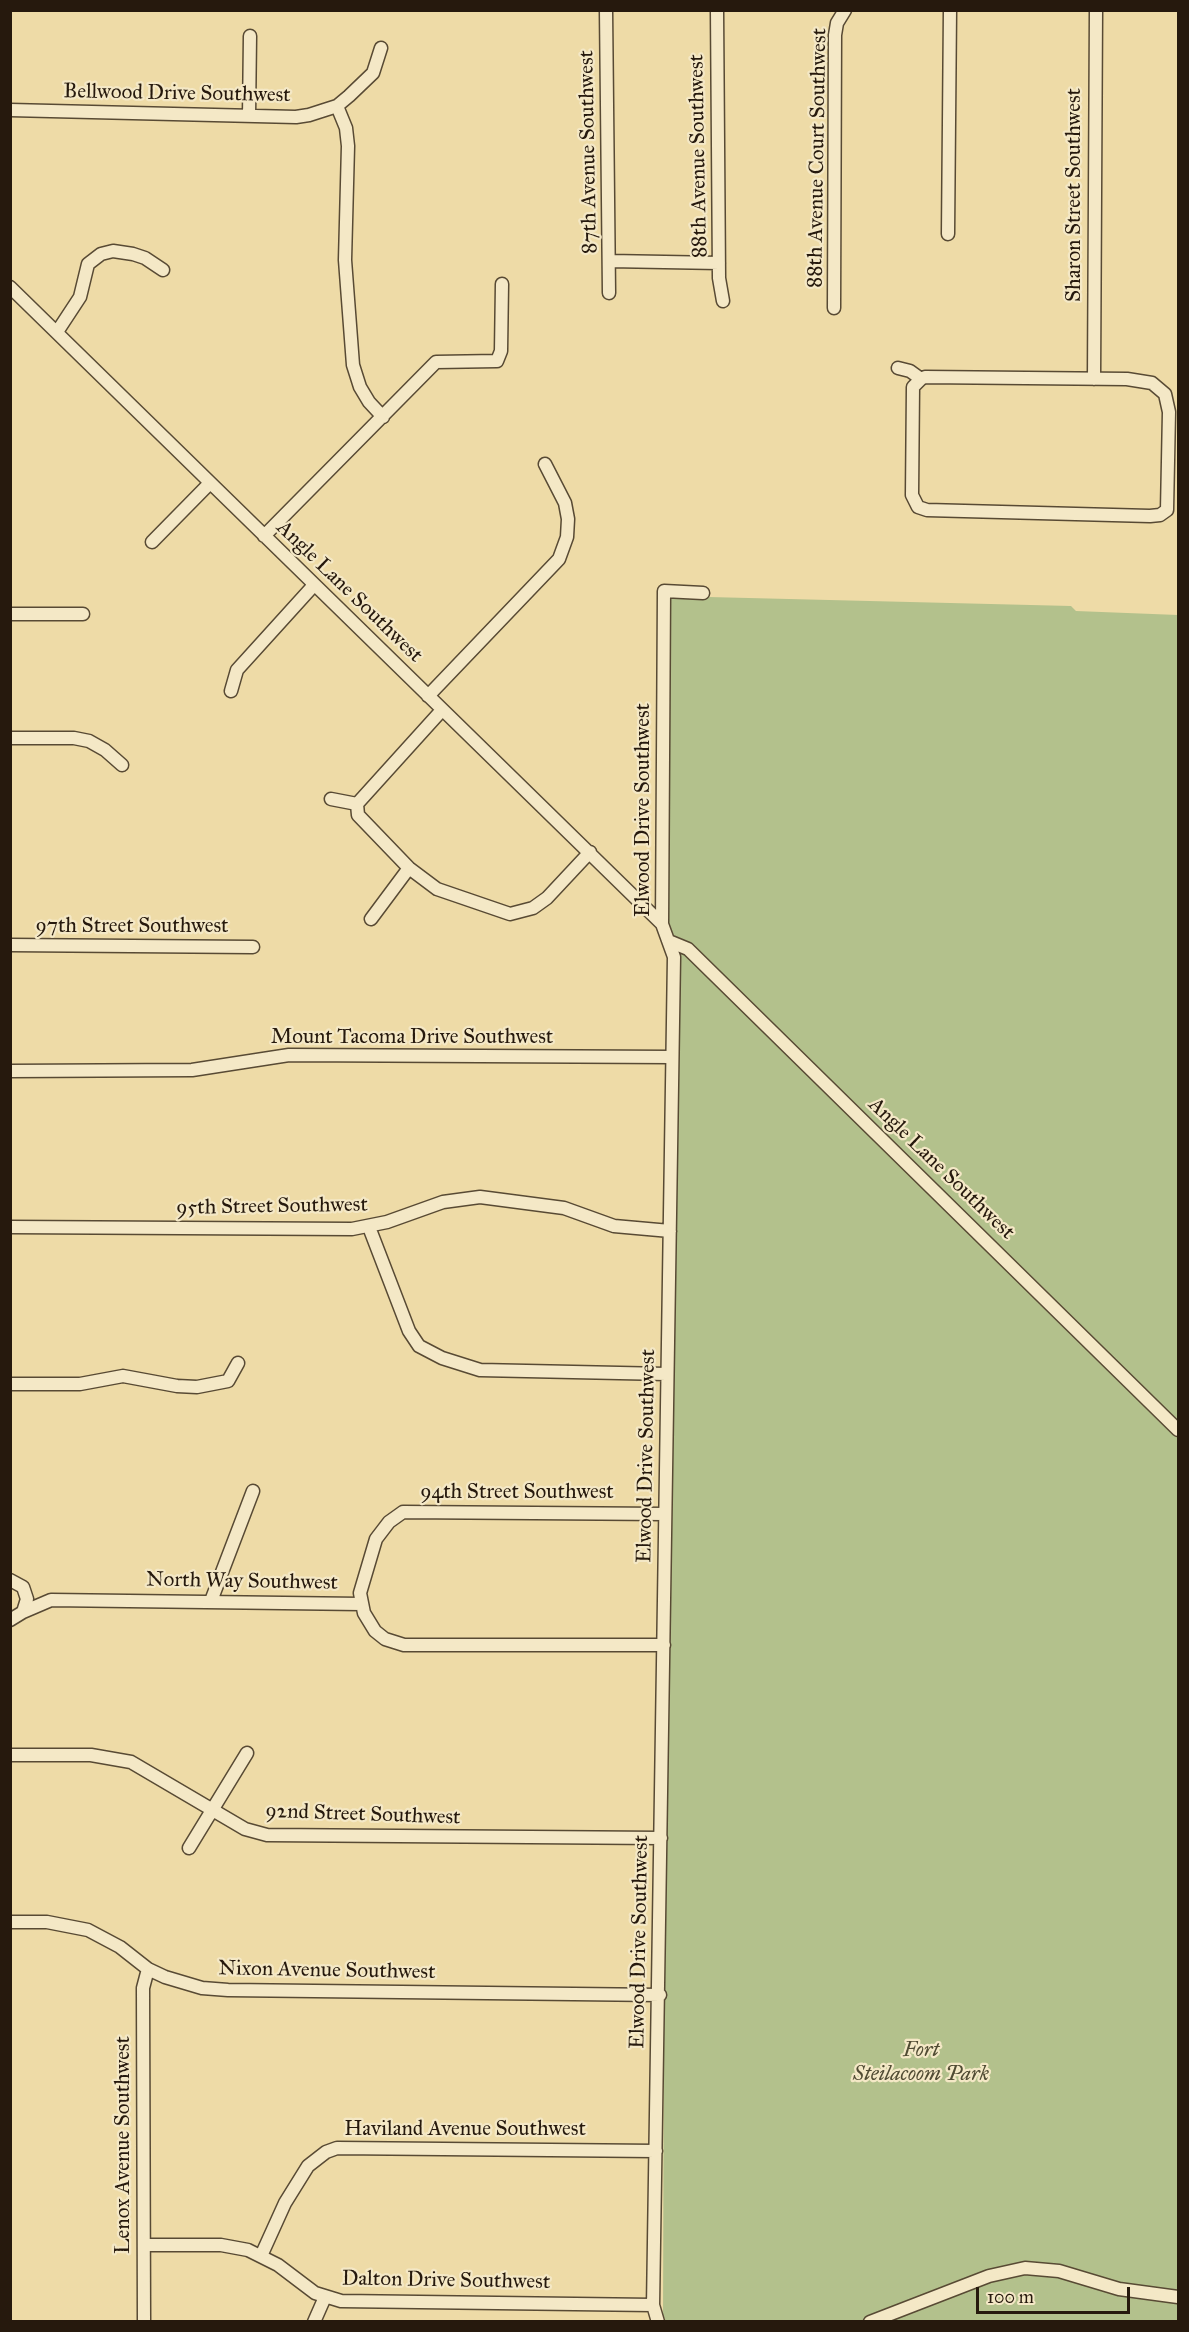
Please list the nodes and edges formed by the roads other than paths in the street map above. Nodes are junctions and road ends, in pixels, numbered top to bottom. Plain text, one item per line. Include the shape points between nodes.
1 (606, 10) edge
2 (717, 10) edge
3 (845, 10) edge
4 (951, 10) edge
5 (1096, 10) edge
6 (250, 36) dead end
7 (381, 48) dead end
8 (337, 106) junction
9 (10, 110) edge
10 (249, 116) junction
11 (948, 234) dead end
12 (610, 261) junction
13 (719, 263) junction
14 (163, 270) dead end
15 (502, 284) dead end
16 (10, 287) edge
17 (609, 293) dead end
18 (723, 301) dead end
19 (834, 308) dead end
20 (57, 332) junction
21 (898, 368) dead end
22 (921, 379) junction
23 (1094, 379) junction
24 (383, 417) junction
25 (545, 464) dead end
26 (210, 483) junction
27 (264, 536) junction
28 (152, 542) dead end
29 (314, 585) junction
30 (703, 593) dead end
31 (10, 614) edge
32 (83, 615) dead end
33 (231, 691) dead end
34 (428, 696) junction
35 (442, 710) junction
36 (10, 738) edge
37 (122, 765) dead end
38 (332, 799) dead end
39 (357, 804) junction
40 (590, 852) junction
41 (409, 868) junction
42 (371, 919) dead end
43 (662, 924) junction
44 (671, 942) junction
45 (10, 945) edge
46 (253, 947) dead end
47 (672, 1057) junction
48 (10, 1071) edge
49 (10, 1227) edge
50 (369, 1227) junction
51 (670, 1231) junction
52 (237, 1363) dead end
53 (666, 1374) junction
54 (10, 1384) edge
55 (1179, 1430) edge
56 (253, 1491) dead end
57 (665, 1514) junction
58 (10, 1568) edge
59 (16, 1583) edge
60 (51, 1600) junction
61 (211, 1601) junction
62 (361, 1604) junction
63 (18, 1616) edge
64 (10, 1632) edge
65 (664, 1645) junction
66 (247, 1753) dead end
67 (10, 1755) edge
68 (213, 1809) junction
69 (660, 1838) junction
70 (189, 1848) dead end
71 (10, 1922) edge
72 (148, 1969) junction
73 (660, 1995) junction
74 (656, 2151) junction
75 (144, 2245) junction
76 (261, 2256) junction
77 (325, 2297) junction
78 (1179, 2297) edge
79 (653, 2305) junction
80 (144, 2322) edge
81 (314, 2322) edge
82 (658, 2322) edge
83 (870, 2322) edge

1 - 12 street, 87th Avenue Southwest
2 - 13 street, 88th Avenue Southwest
3 - 19 street, 88th Avenue Court Southwest via 835,35
4 - 11 street
5 - 23 street, Sharon Street Southwest
6 - 10 street
7 - 8 street, Bellwood Drive Southwest via 373,73
8 - 10 street, Bellwood Drive Southwest via 296,117
8 - 24 street via 346,129 349,157 345,260 355,377
9 - 10 street, Bellwood Drive Southwest
12 - 13 street
12 - 17 street, 87th Avenue Southwest
13 - 18 street, 88th Avenue Southwest
14 - 20 street via 133,254 101,254 88,264 80,297
15 - 24 street via 498,358 494,362 436,362
16 - 20 street, Angle Lane Southwest
20 - 26 street, Angle Lane Southwest
21 - 22 street
22 - 23 street
22 - 23 street via 913,387 912,495 918,507 1160,514 1168,506 1170,426 1165,394 1160,387 1144,380
24 - 27 street
25 - 34 street via 565,503 568,519 559,559
26 - 27 street, Angle Lane Southwest
26 - 28 street
27 - 29 street, Angle Lane Southwest
29 - 33 street via 237,670
29 - 34 street, Angle Lane Southwest
30 - 43 street, Elwood Drive Southwest via 664,591
31 - 32 street
34 - 35 street, Angle Lane Southwest
35 - 39 street
35 - 40 street, Angle Lane Southwest
36 - 37 street via 88,741
38 - 39 street
39 - 41 street via 358,815
40 - 41 street via 547,898 533,908 510,914 437,889
40 - 43 street, Angle Lane Southwest
41 - 42 street
43 - 44 street, Elwood Drive Southwest
44 - 47 street, Elwood Drive Southwest
44 - 55 street, Angle Lane Southwest via 688,949
45 - 46 street, 97th Street Southwest
47 - 48 street, Mount Tacoma Drive Southwest via 290,1055 192,1070
47 - 51 street, Elwood Drive Southwest
49 - 50 street, 95th Street Southwest
50 - 51 street, 95th Street Southwest via 443,1202 480,1197 564,1208 615,1226
50 - 53 street via 409,1331 419,1346 442,1358 480,1370
51 - 53 street, Elwood Drive Southwest
52 - 54 street via 228,1381 197,1387 134,1377 80,1384
53 - 57 street, Elwood Drive Southwest
56 - 61 street
57 - 62 street, 94th Street Southwest via 403,1512 376,1539
57 - 65 street, Elwood Drive Southwest
58 - 59 street
59 - 60 street, North Way Southwest
59 - 63 street via 27,1599
60 - 61 street, North Way Southwest
60 - 63 street, North Way Southwest
61 - 62 street, North Way Southwest
62 - 65 street, North Way Southwest via 375,1630 385,1639 404,1645
63 - 64 street
65 - 69 street, Elwood Drive Southwest
66 - 68 street
67 - 68 street, 92nd Street Southwest via 120,1759 149,1771
68 - 69 street, 92nd Street Southwest via 245,1829 267,1835
68 - 70 street
69 - 73 street, Elwood Drive Southwest
71 - 72 street, Nixon Avenue Southwest via 47,1922 88,1930 120,1947
72 - 73 street, Nixon Avenue Southwest via 183,1983 228,1990
72 - 75 street, Lenox Avenue Southwest via 143,1988
73 - 74 street, Elwood Drive Southwest
74 - 76 street, Haviland Avenue Southwest via 337,2148 308,2166 285,2203
74 - 79 street, Elwood Drive Southwest
75 - 76 street, Dalton Drive Southwest via 221,2245
75 - 80 street, Lenox Avenue Southwest
76 - 77 street, Dalton Drive Southwest
77 - 79 street, Dalton Drive Southwest via 367,2302
77 - 81 street
78 - 83 street via 1119,2289 1059,2271 1025,2268 989,2276
79 - 82 street, Elwood Drive Southwest

